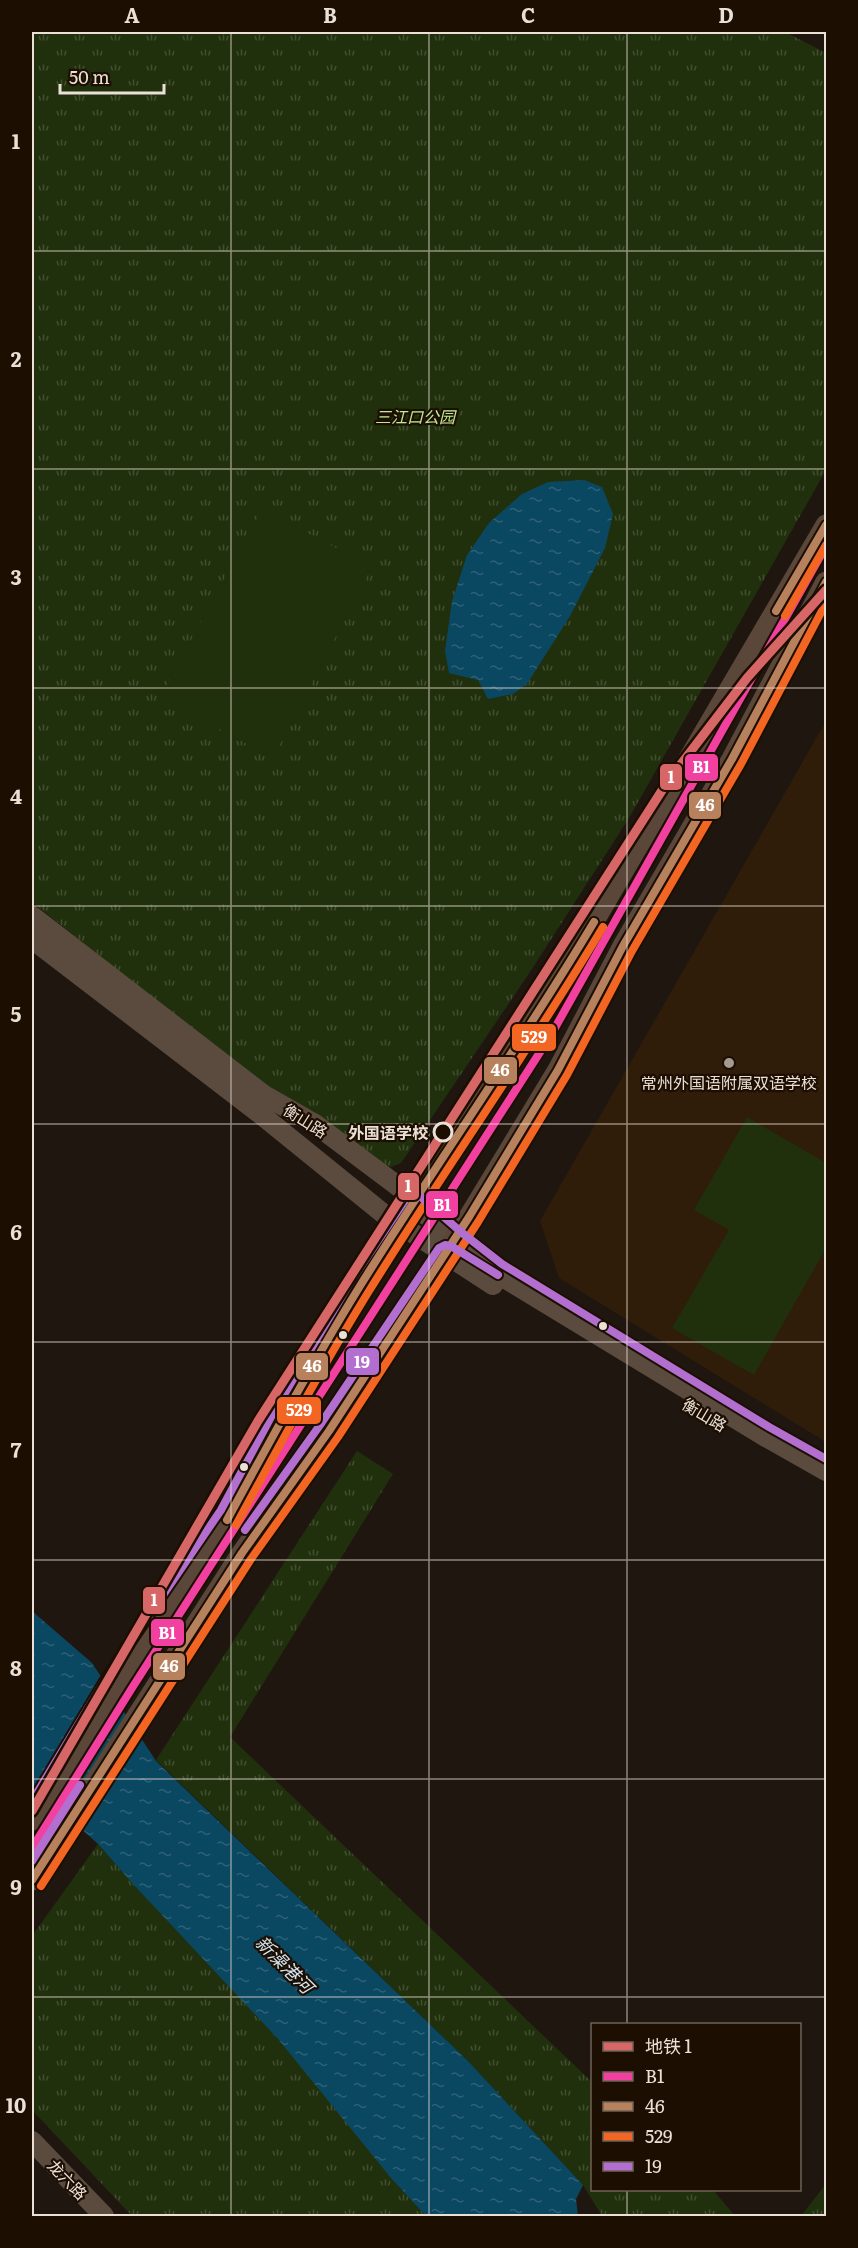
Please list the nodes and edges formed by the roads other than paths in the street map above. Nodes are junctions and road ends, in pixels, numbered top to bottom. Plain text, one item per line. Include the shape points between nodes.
1 (826, 525) edge
2 (826, 582) edge
3 (32, 916) edge
4 (32, 939) edge
5 (415, 1205) junction
6 (401, 1225) junction
7 (450, 1248) junction
8 (826, 1471) edge
9 (826, 1486) edge
10 (33, 1818) edge
11 (32, 1880) edge
12 (32, 2141) edge
13 (104, 2217) edge

1 - 5 main road via 550,996
2 - 7 main road via 558,1070
3 - 5 street, 衡山路 via 264,1095 315,1124 399,1187
4 - 6 street, 衡山路
5 - 6 main road
5 - 7 street, 衡山路
6 - 7 street, 衡山路
6 - 10 main road via 281,1420 230,1515 112,1689
7 - 8 street, 衡山路
7 - 9 street, 衡山路 via 762,1450
7 - 11 main road via 329,1431 242,1553
12 - 13 street, 龙六路

